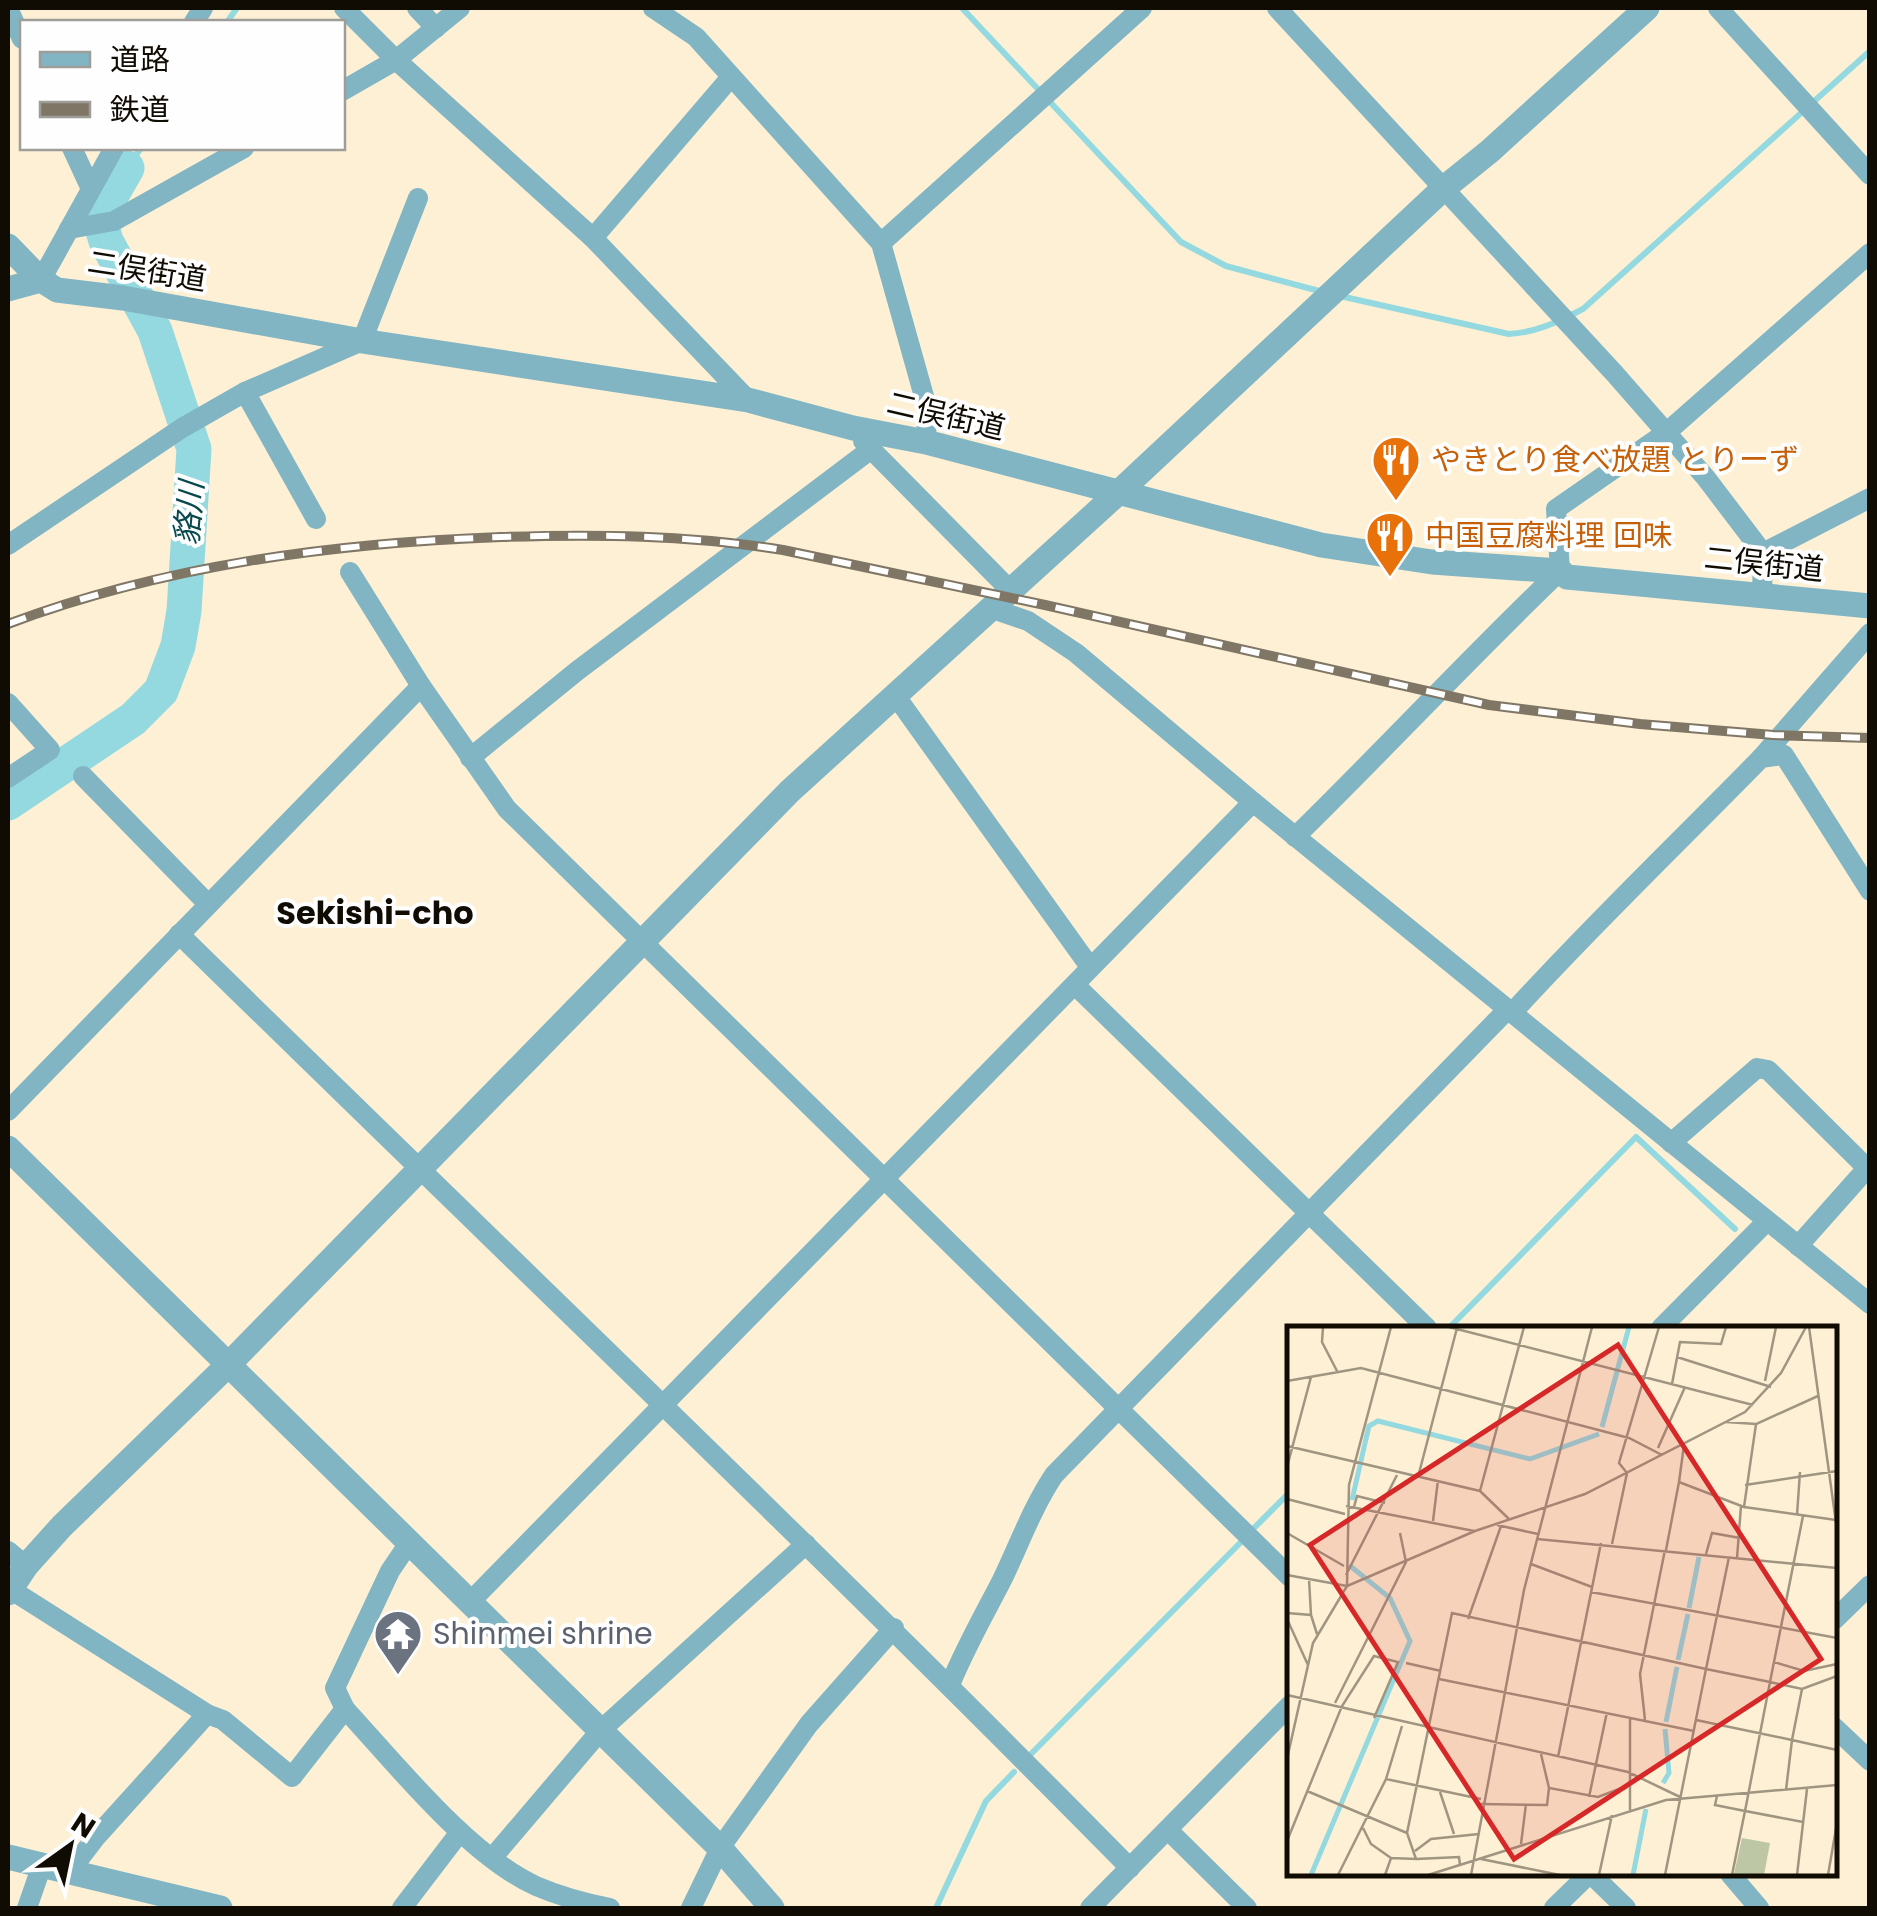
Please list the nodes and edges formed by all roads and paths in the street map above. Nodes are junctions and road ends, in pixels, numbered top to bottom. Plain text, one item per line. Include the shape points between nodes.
1 (8, 8) edge
2 (344, 8) edge
3 (418, 8) edge
4 (460, 8) edge
5 (653, 8) edge
6 (1142, 8) edge
7 (1278, 8) edge
8 (1647, 8) edge
9 (1718, 8) edge
10 (436, 28) junction
11 (20, 35) edge
12 (396, 60) junction
13 (730, 77) junction
14 (345, 89) edge
15 (73, 150) edge
16 (113, 150) edge
17 (240, 150) edge
18 (1870, 175) edge
19 (1444, 188) junction
20 (91, 189) junction
21 (418, 198) dead end
22 (78, 227) junction
23 (593, 238) junction
24 (880, 243) junction
25 (8, 246) edge
26 (1870, 252) edge
27 (41, 280) junction
28 (8, 289) edge
29 (362, 342) junction
30 (245, 392) junction
31 (748, 400) junction
32 (853, 428) junction
33 (1668, 432) junction
34 (926, 442) junction
35 (870, 450) junction
36 (1118, 492) junction
37 (1870, 498) edge
38 (316, 519) dead end
39 (8, 545) edge
40 (1764, 552) junction
41 (1560, 571) junction
42 (350, 572) dead end
43 (1010, 590) junction
44 (1762, 597) junction
45 (1870, 606) edge
46 (990, 608) junction
47 (1870, 633) edge
48 (421, 686) junction
49 (895, 695) junction
50 (8, 704) edge
51 (470, 758) junction
52 (1761, 758) junction
53 (82, 776) dead end
54 (8, 778) edge
55 (1253, 802) junction
56 (1296, 837) junction
57 (1870, 892) edge
58 (208, 904) junction
59 (179, 934) junction
60 (643, 944) junction
61 (1090, 967) junction
62 (1075, 985) junction
63 (1510, 1011) junction
64 (8, 1111) edge
65 (1671, 1142) junction
66 (8, 1148) edge
67 (1868, 1166) edge
68 (419, 1170) junction
69 (884, 1180) junction
70 (1309, 1213) junction
71 (1767, 1221) junction
72 (1798, 1246) junction
73 (1870, 1304) edge
74 (1425, 1326) edge
75 (1663, 1326) edge
76 (228, 1365) junction
77 (666, 1405) junction
78 (1118, 1409) junction
79 (409, 1543) junction
80 (806, 1544) junction
81 (17, 1558) edge
82 (1287, 1573) edge
83 (1870, 1585) edge
84 (9, 1591) edge
85 (470, 1602) junction
86 (1837, 1617) edge
87 (894, 1628) junction
88 (950, 1685) junction
89 (345, 1708) junction
90 (1287, 1708) edge
91 (206, 1714) junction
92 (601, 1730) junction
93 (1837, 1730) edge
94 (1870, 1761) edge
95 (1168, 1830) junction
96 (460, 1832) junction
97 (720, 1848) junction
98 (8, 1856) edge
99 (493, 1857) junction
100 (42, 1865) junction
101 (1130, 1868) junction
102 (70, 1870) junction
103 (1588, 1876) edge
104 (1592, 1876) edge
105 (1732, 1876) edge
106 (27, 1908) edge
107 (220, 1908) edge
108 (402, 1908) edge
109 (610, 1908) edge
110 (691, 1908) edge
111 (772, 1908) edge
112 (1090, 1908) edge
113 (1248, 1908) edge
114 (1554, 1908) edge
115 (1626, 1908) edge
116 (1760, 1908) edge

1 - 11 street
2 - 12 street
3 - 10 street
4 - 10 street
5 - 13 street via 696,37
6 - 24 street
7 - 19 street
8 - 19 street
9 - 18 street
10 - 12 street
12 - 14 street
12 - 23 street
13 - 23 street
13 - 24 street
15 - 20 street
16 - 20 street
17 - 22 street via 114,221
19 - 33 street
19 - 36 street
20 - 22 street
21 - 29 street
22 - 27 street
23 - 31 street
24 - 34 street via 927,408
25 - 27 street
26 - 33 street
27 - 28 street, 二俣街道
27 - 29 street, 二俣街道 via 57,290
29 - 30 street
29 - 31 street, 二俣街道
30 - 38 street
30 - 39 street
31 - 32 street, 二俣街道
32 - 34 street, 二俣街道
32 - 35 street
33 - 40 street
33 - 41 street via 1556,509
34 - 36 street, 二俣街道
35 - 43 street
35 - 51 street
36 - 41 street, 二俣街道 via 1320,546
36 - 43 street
37 - 40 street
40 - 44 street
41 - 44 street, 二俣街道 via 1567,578
41 - 56 street
42 - 48 street
43 - 46 street
44 - 45 street, 二俣街道
46 - 49 street
46 - 55 street via 1028,620 1076,653
47 - 52 street
48 - 51 street
48 - 58 street
49 - 60 street via 790,791
49 - 61 street
50 - 54 street via 50,750
51 - 60 street via 506,809
52 - 57 street via 1784,754
52 - 63 street
53 - 58 street
55 - 56 street
55 - 61 street
56 - 63 street
58 - 59 street
59 - 64 street
59 - 68 street
60 - 68 street
60 - 69 street
61 - 62 street
62 - 69 street
62 - 70 street
63 - 65 street
63 - 70 street
65 - 67 street via 1757,1068 1768,1070
65 - 71 street
66 - 76 street
67 - 72 street
68 - 76 street
68 - 77 street
69 - 77 street
69 - 78 street
70 - 74 street
70 - 78 street
71 - 72 street
71 - 75 street
72 - 73 street
76 - 79 street
76 - 81 street via 62,1526
77 - 80 street
77 - 85 street
78 - 82 street
78 - 88 street via 1040,1495
79 - 85 street
79 - 89 street via 335,1688
80 - 87 street
80 - 92 street
81 - 84 street
83 - 86 street
84 - 91 street
85 - 92 street
87 - 88 street
87 - 97 street via 809,1724
88 - 101 street
89 - 91 street via 292,1778 223,1720
89 - 96 street
90 - 95 street
91 - 102 street
92 - 97 street
92 - 99 street
93 - 94 street
95 - 101 street
95 - 113 street
96 - 99 street
96 - 108 street
97 - 110 street
97 - 111 street
98 - 100 street
99 - 109 street via 534,1885
100 - 102 street
100 - 106 street
101 - 112 street
102 - 107 street
103 - 114 street
104 - 115 street
105 - 116 street

